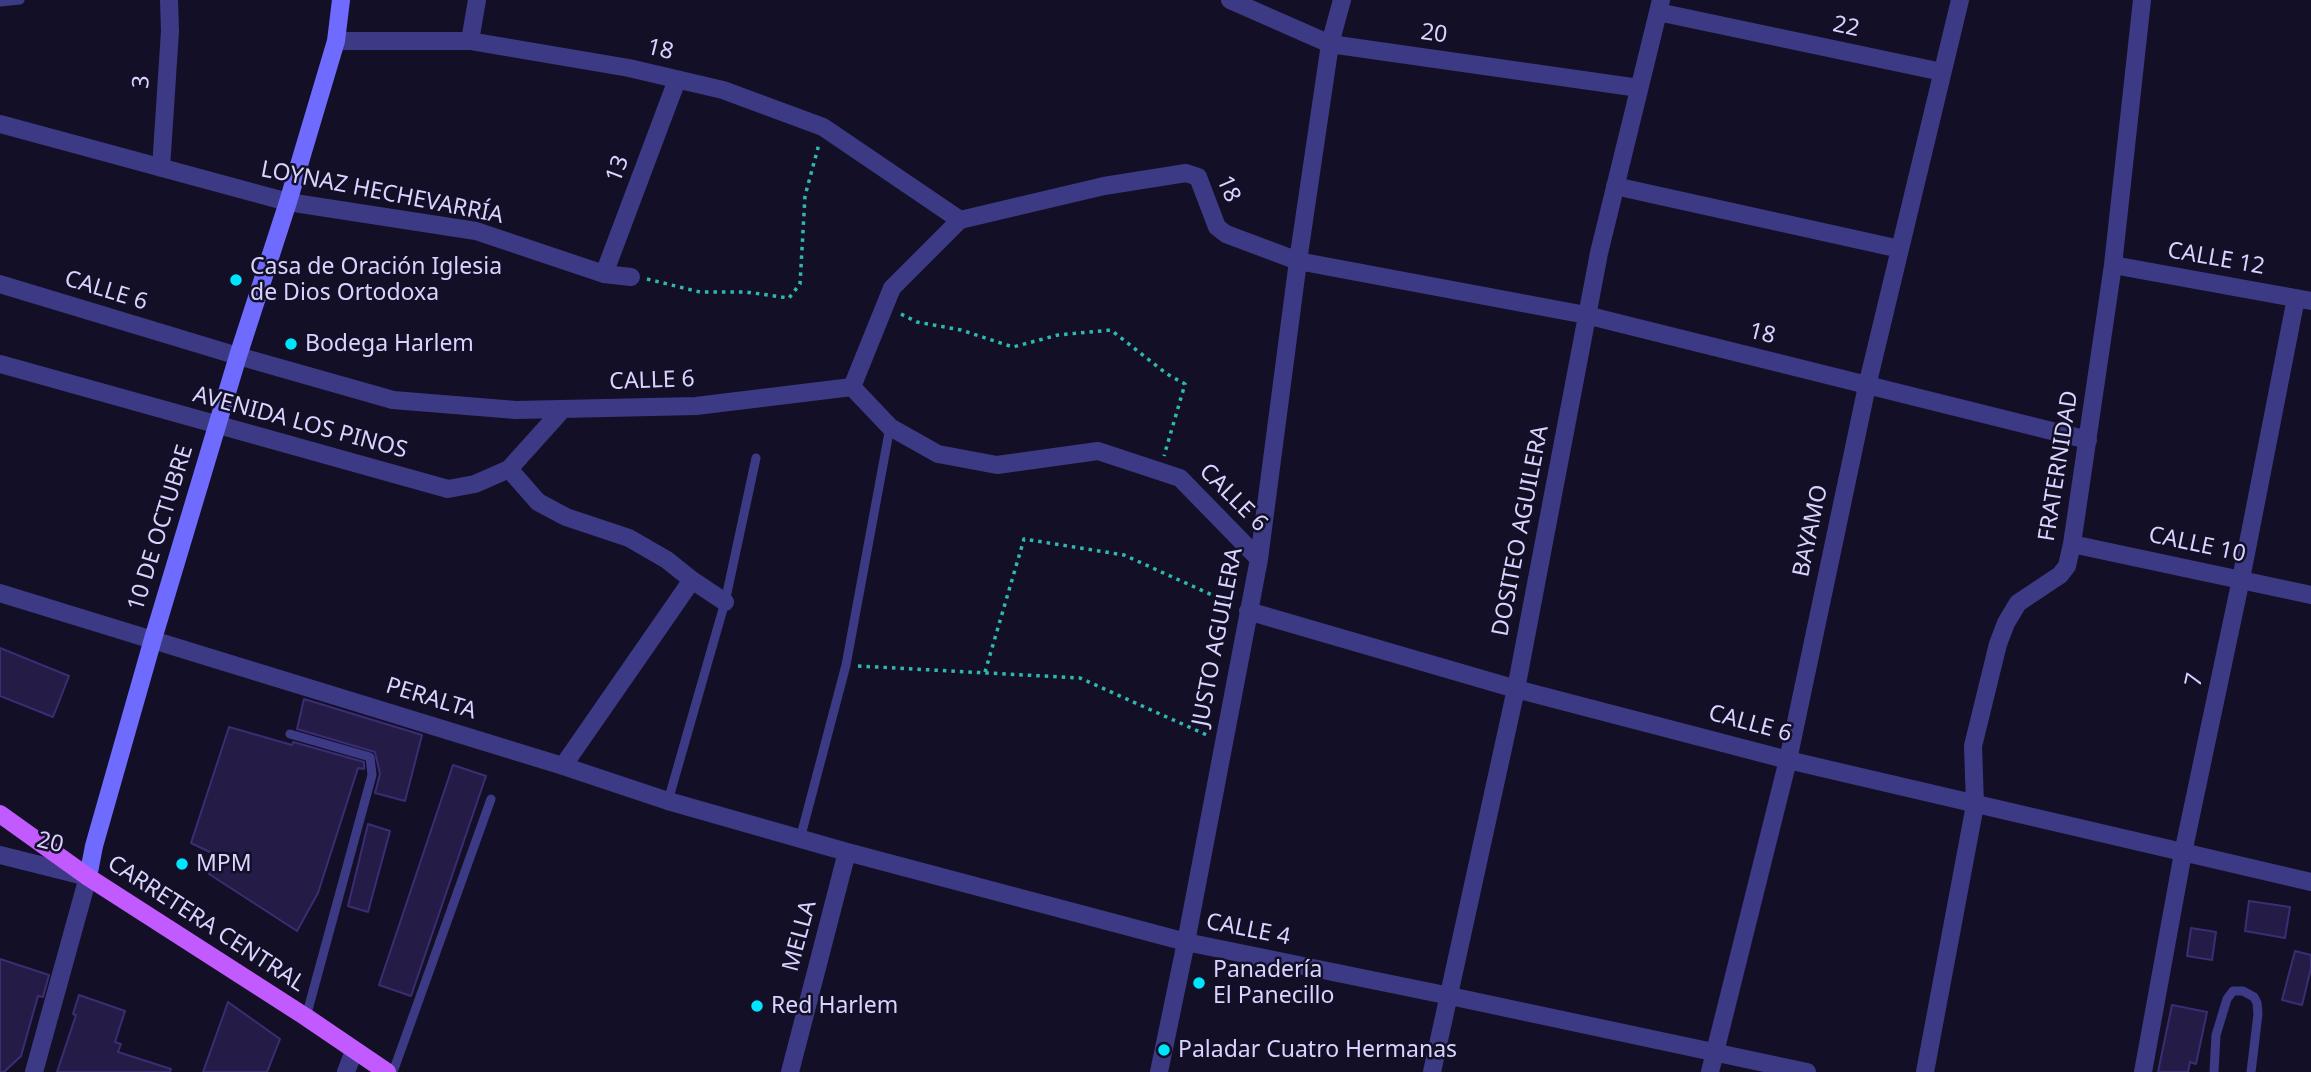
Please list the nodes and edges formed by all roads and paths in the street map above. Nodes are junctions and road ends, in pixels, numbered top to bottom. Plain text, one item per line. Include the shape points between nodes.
1 (20, 0) edge
2 (169, 0) edge
3 (341, 0) edge
4 (477, 0) edge
5 (1230, 0) edge
6 (1342, 0) edge
7 (1960, 0) edge
8 (2142, 0) edge
9 (0, 2) edge
10 (1660, 6) edge
11 (336, 41) junction
12 (470, 41) junction
13 (1330, 44) junction
14 (1942, 72) junction
15 (677, 80) junction
16 (1639, 89) junction
17 (0, 124) edge
18 (823, 127) junction
19 (161, 168) junction
20 (1615, 186) junction
21 (288, 202) junction
22 (960, 220) junction
23 (1900, 249) junction
24 (1298, 261) junction
25 (2113, 265) junction
26 (604, 274) junction
27 (631, 277) joint
28 (0, 284) edge
29 (2304, 300) edge
30 (885, 305) junction
31 (1586, 315) junction
32 (238, 356) junction
33 (0, 364) edge
34 (1867, 386) junction
35 (852, 387) junction
36 (563, 408) junction
37 (218, 427) junction
38 (890, 427) junction
39 (2088, 440) junction
40 (756, 458) dead end
41 (509, 469) junction
42 (1159, 471) junction
43 (2072, 544) junction
44 (1259, 558) junction
45 (2241, 579) junction
46 (692, 580) junction
47 (0, 593) edge
48 (2311, 595) edge
49 (725, 602) junction
50 (1248, 611) junction
51 (153, 639) junction
52 (846, 665) junction
53 (985, 672) junction
54 (1516, 689) junction
55 (290, 734) dead end
56 (1224, 742) junction
57 (1788, 760) junction
58 (563, 766) junction
59 (491, 799) dead end
60 (668, 801) junction
61 (1975, 805) junction
62 (0, 814) edge
63 (800, 839) junction
64 (847, 852) junction
65 (2183, 853) junction
66 (0, 855) edge
67 (88, 877) junction
68 (2311, 882) edge
69 (1186, 942) junction
70 (1450, 996) junction
71 (306, 1017) junction
72 (354, 1051) junction
73 (1715, 1051) junction
74 (34, 1072) edge
75 (346, 1072) edge
76 (387, 1072) edge
77 (393, 1072) edge
78 (790, 1072) edge
79 (1159, 1072) edge
80 (1432, 1072) edge
81 (1710, 1072) edge
82 (1807, 1072) edge
83 (1925, 1072) edge
84 (2143, 1072) edge
85 (2214, 1072) edge
86 (2251, 1072) edge

1 - 9 lane
2 - 19 street, 3
3 - 11 street, 10 DE OCTUBRE
4 - 12 street
5 - 13 street, 20
6 - 13 street, JUSTO AGUILERA
7 - 14 street, BAYAMO
8 - 25 street, FRATERNIDAD
10 - 14 street, 22
10 - 16 street, DOSITEO AGUILERA
11 - 12 street, 18
11 - 21 street, 10 DE OCTUBRE
12 - 15 street, 18
13 - 16 street, 20
13 - 24 street, JUSTO AGUILERA
14 - 23 street, BAYAMO
15 - 18 street, 18 via 723,90
15 - 26 street, 13
16 - 20 street, DOSITEO AGUILERA
17 - 19 street, LOYNAZ HECHEVARRÍA
18 - 22 street, 18
18 - 27 path via 805,196 800,284 789,298 700,292
19 - 21 street, LOYNAZ HECHEVARRÍA
20 - 23 street
20 - 31 street, DOSITEO AGUILERA
21 - 26 street, LOYNAZ HECHEVARRÍA via 476,231
21 - 32 street, 10 DE OCTUBRE
22 - 24 street, 18 via 1104,186 1186,173 1198,177 1217,228
22 - 30 street via 892,288
23 - 34 street, BAYAMO
24 - 31 street, 18
24 - 44 street, JUSTO AGUILERA
25 - 29 street, CALLE 12
25 - 39 street, FRATERNIDAD
26 - 27 street, LOYNAZ HECHEVARRÍA
28 - 32 street, CALLE 6
29 - 45 street, 7
30 - 35 street
30 - 42 path via 916,321 1013,347 1058,335 1111,330 1185,384
31 - 34 street, 18
31 - 54 street, DOSITEO AGUILERA
32 - 36 street, CALLE 6 via 393,400 516,410
32 - 37 street, 10 DE OCTUBRE
33 - 37 street, AVENIDA LOS PINOS
34 - 39 street, 18
34 - 57 street, BAYAMO
35 - 36 street, CALLE 6 via 696,406
35 - 38 street, CALLE 6
36 - 41 street, AVENIDA LOS PINOS
37 - 41 street, AVENIDA LOS PINOS via 447,489 475,484
37 - 51 street, 10 DE OCTUBRE
38 - 42 street, CALLE 6 via 938,454 997,465 1098,451
38 - 52 lane
39 - 43 street, FRATERNIDAD
40 - 49 lane
41 - 46 street via 538,502 566,517 629,538
42 - 44 street, CALLE 6 via 1180,478
43 - 45 street, CALLE 10
43 - 61 street, FRATERNIDAD via 2067,566 2018,603 1997,644 1973,747
44 - 50 street, JUSTO AGUILERA
45 - 48 street, CALLE 10
45 - 65 street, 7
46 - 49 street
46 - 58 street
47 - 51 street, PERALTA
49 - 60 lane
50 - 53 path via 1124,555 1024,539
50 - 54 street, CALLE 6
50 - 56 street, JUSTO AGUILERA
51 - 58 street, PERALTA
51 - 67 street, 10 DE OCTUBRE
52 - 53 path
52 - 63 lane
53 - 56 path via 1080,678
54 - 57 street, CALLE 6
54 - 70 street, DOSITEO AGUILERA
55 - 71 lane via 370,757 372,775
56 - 69 street, JUSTO AGUILERA
57 - 61 street, CALLE 6
57 - 73 street, BAYAMO
58 - 60 street, PERALTA
59 - 77 lane
60 - 63 street, PERALTA
61 - 65 street, CALLE 6
61 - 83 street, FRATERNIDAD
62 - 67 main road, CARRETERA CENTRAL
63 - 64 street, PERALTA
64 - 69 street, CALLE 4
64 - 78 street, MELLA
65 - 68 street, CALLE 6
65 - 84 street, 7
66 - 67 street, 20
67 - 71 main road, CARRETERA CENTRAL
67 - 74 street, 10 DE OCTUBRE
69 - 70 street, CALLE 4
69 - 79 street, JUSTO AGUILERA
70 - 73 street, CALLE 4
70 - 80 street, DOSITEO AGUILERA
71 - 72 main road, CARRETERA CENTRAL
72 - 75 street
72 - 76 main road, CARRETERA CENTRAL
73 - 81 street, BAYAMO
73 - 82 street, CALLE 4
85 - 86 lane via 2216,1035 2233,991 2242,991 2258,1003

